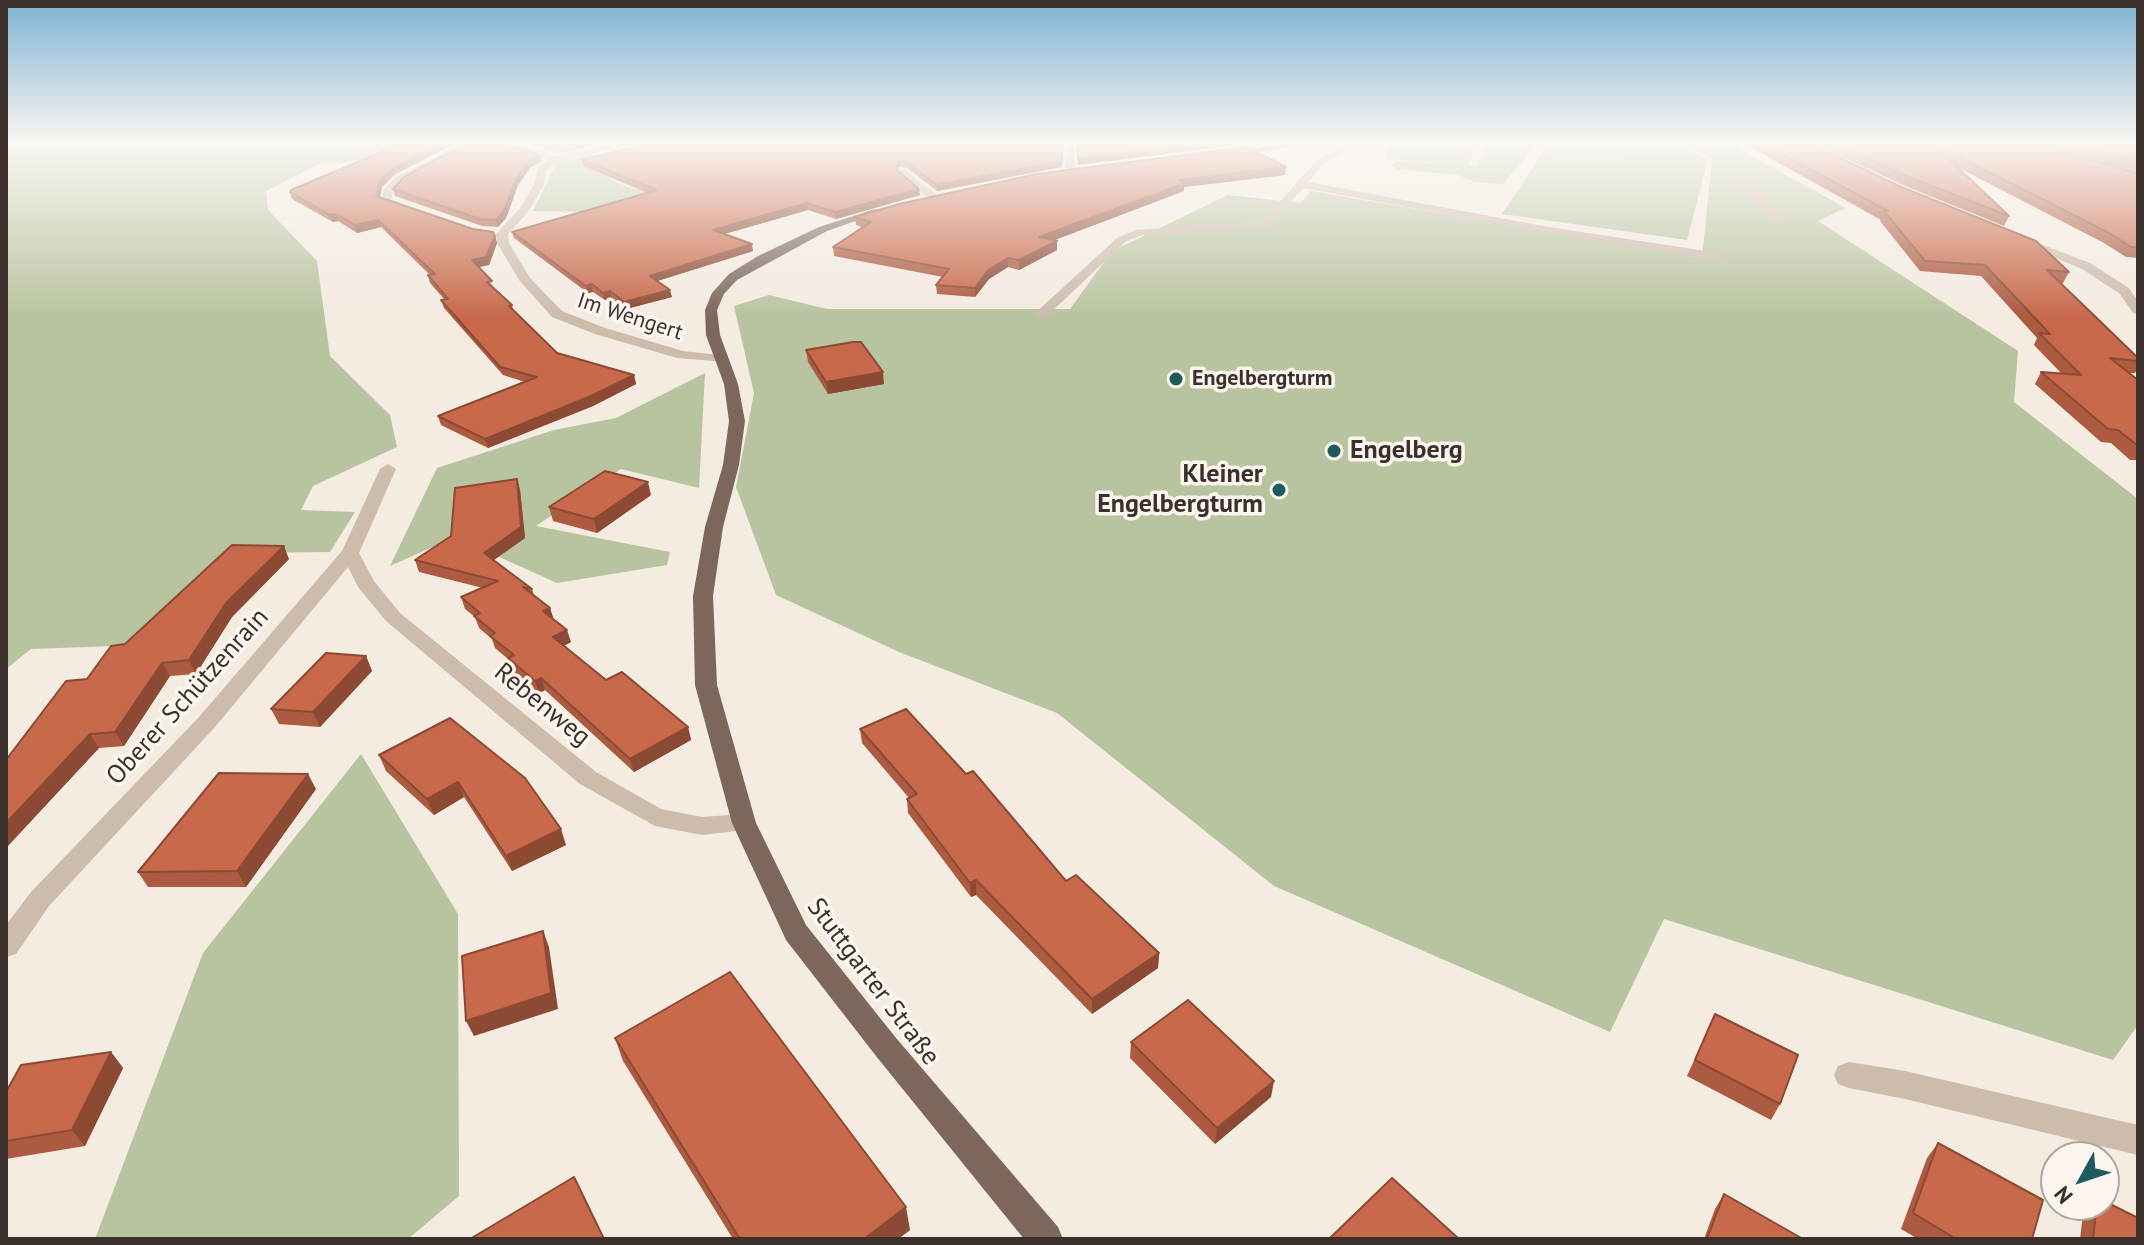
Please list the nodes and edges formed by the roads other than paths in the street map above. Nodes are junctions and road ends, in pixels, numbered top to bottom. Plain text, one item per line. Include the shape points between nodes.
1 (388, 201) edge
2 (529, 201) edge
3 (915, 201) edge
4 (1285, 201) edge
5 (1393, 201) edge
6 (1761, 201) edge
7 (428, 215) edge
8 (1781, 221) dead end
9 (2012, 237) edge
10 (1719, 257) dead end
11 (2138, 310) edge
12 (1040, 315) dead end
13 (723, 359) junction
14 (388, 469) dead end
15 (350, 553) junction
16 (744, 823) junction
17 (6, 946) edge
18 (1849, 1075) dead end
19 (2138, 1140) edge
20 (1046, 1239) edge

1 - 7 street
2 - 13 street, Im Wengert via 496,234 525,280 557,314 682,355
3 - 13 main road, Stuttgarter Straße via 823,229 733,277 711,310 713,335
4 - 12 street via 1266,224 1140,232 1121,240
5 - 10 street
6 - 8 street
9 - 11 street via 2086,266 2125,291
13 - 16 main road, Stuttgarter Straße via 737,421 703,596 706,685
14 - 15 street, Oberer Schützenrain
15 - 16 street, Rebenweg via 365,583 393,617 588,778 655,817 702,826
15 - 17 street, Oberer Schützenrain via 207,722 40,899
16 - 20 main road, Stuttgarter Straße via 796,932
18 - 19 street

